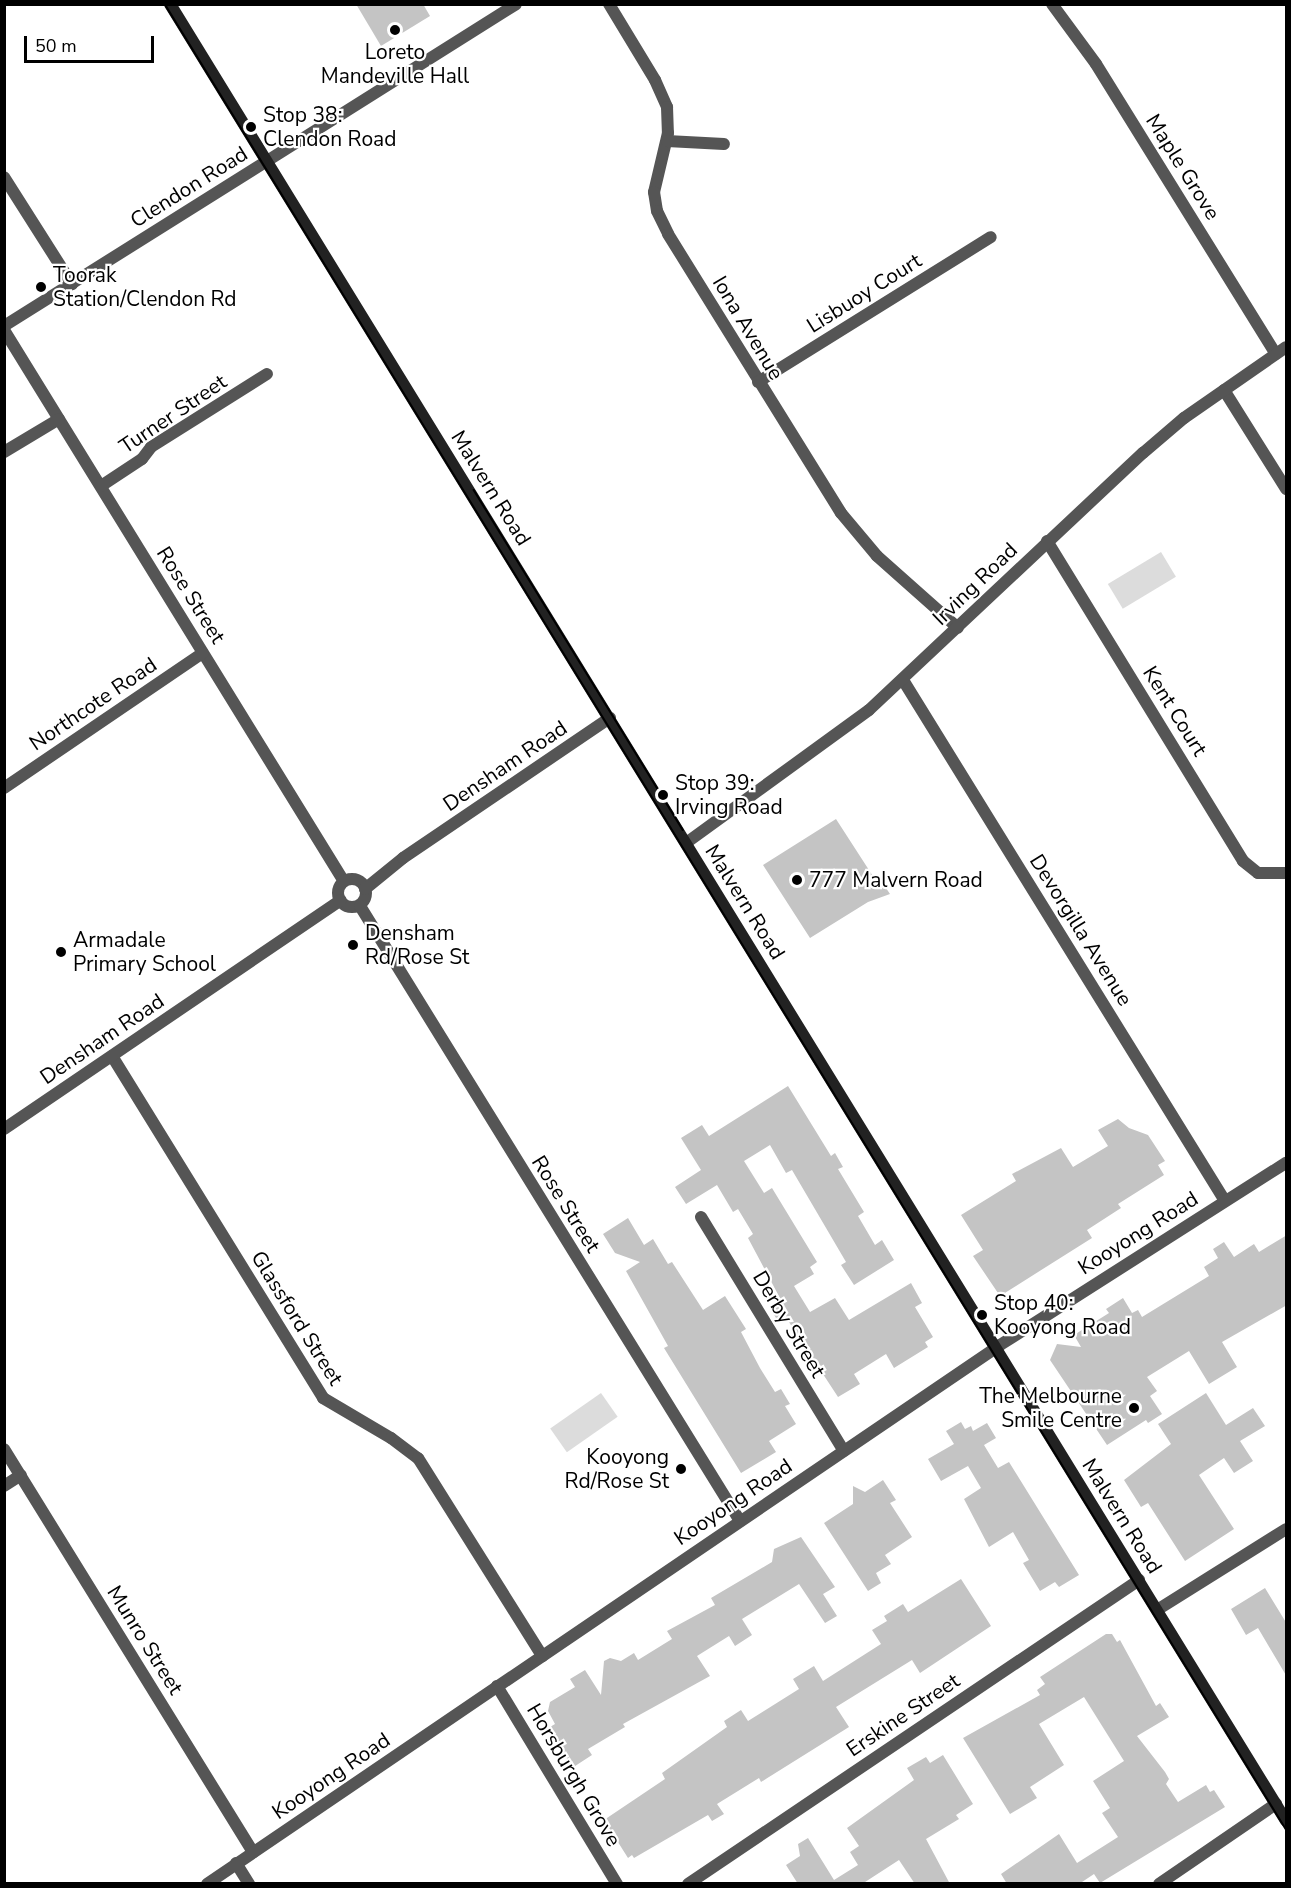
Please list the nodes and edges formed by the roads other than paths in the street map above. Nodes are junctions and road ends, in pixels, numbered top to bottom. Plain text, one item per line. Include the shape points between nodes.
1 (170, 4) edge
2 (516, 4) edge
3 (609, 4) edge
4 (1052, 4) edge
5 (667, 141) junction
6 (724, 144) dead end
7 (267, 161) junction
8 (4, 177) edge
9 (991, 237) dead end
10 (72, 284) junction
11 (4, 328) edge
12 (1281, 350) edge
13 (267, 374) dead end
14 (758, 382) junction
15 (1224, 390) junction
16 (59, 419) junction
17 (4, 452) edge
18 (101, 486) junction
19 (1287, 489) edge
20 (1047, 541) junction
21 (958, 628) junction
22 (203, 653) junction
23 (903, 680) junction
24 (610, 718) junction
25 (4, 788) edge
26 (686, 843) junction
27 (1287, 873) edge
28 (343, 880) junction
29 (365, 889) junction
30 (341, 900) junction
31 (360, 906) junction
32 (112, 1056) junction
33 (4, 1129) edge
34 (1287, 1163) edge
35 (1225, 1201) junction
36 (700, 1217) dead end
37 (996, 1348) junction
38 (4, 1449) edge
39 (844, 1451) junction
40 (21, 1475) junction
41 (4, 1486) edge
42 (740, 1521) junction
43 (1287, 1529) edge
44 (1139, 1580) junction
45 (1157, 1610) junction
46 (542, 1656) junction
47 (497, 1686) junction
48 (1276, 1804) junction
49 (1287, 1821) edge
50 (253, 1852) junction
51 (237, 1863) junction
52 (207, 1884) edge
53 (249, 1884) edge
54 (617, 1884) edge
55 (688, 1884) edge
56 (1159, 1884) edge

1 - 7 main road, Malvern Road
2 - 7 street, Clendon Road
3 - 5 street, Iona Avenue via 660,89 669,117
4 - 12 street, Maple Grove via 1096,64
5 - 6 street
5 - 14 street, Iona Avenue via 655,180 657,211
7 - 10 street, Clendon Road
7 - 24 main road, Malvern Road
8 - 10 street
9 - 14 street, Lisbuoy Court
10 - 11 street, Clendon Road
11 - 16 street, Rose Street
12 - 15 street, Irving Road
13 - 18 street, Turner Street via 152,447
14 - 21 street, Iona Avenue via 841,513 878,556
15 - 19 street
15 - 20 street, Irving Road via 1143,453
16 - 17 street
16 - 18 street, Rose Street
18 - 22 street, Rose Street
20 - 21 street, Irving Road
20 - 27 street, Kent Court via 1243,861 1258,873
21 - 23 street, Irving Road
22 - 25 street, Northcote Road
22 - 28 street, Rose Street
23 - 26 street, Irving Road via 827,743
23 - 35 street, Devorgilla Avenue
24 - 26 main road, Malvern Road
24 - 29 street, Densham Road via 403,858
26 - 37 main road, Malvern Road
28 - 29 street via 355,879
28 - 30 street via 337,889
29 - 31 street via 366,897
30 - 31 street via 349,908
30 - 32 street, Densham Road
31 - 42 street, Rose Street
32 - 33 street, Densham Road
32 - 46 street, Glassford Street via 316,1388 330,1404 391,1437 418,1458
34 - 35 street, Kooyong Road
35 - 37 street, Kooyong Road
36 - 39 street, Derby Street
37 - 39 street, Kooyong Road
37 - 44 main road, Malvern Road
38 - 40 street, Munro Street
39 - 42 street, Kooyong Road
40 - 41 street
40 - 50 street, Munro Street
42 - 46 street, Kooyong Road
43 - 45 street
44 - 45 main road, Malvern Road
44 - 55 street, Erskine Street
45 - 48 main road, Malvern Road
46 - 47 street, Kooyong Road
47 - 50 street, Kooyong Road
47 - 54 street, Horsburgh Grove
48 - 49 main road, Malvern Road
48 - 56 street
50 - 51 street, Kooyong Road
51 - 52 street, Kooyong Road
51 - 53 street

